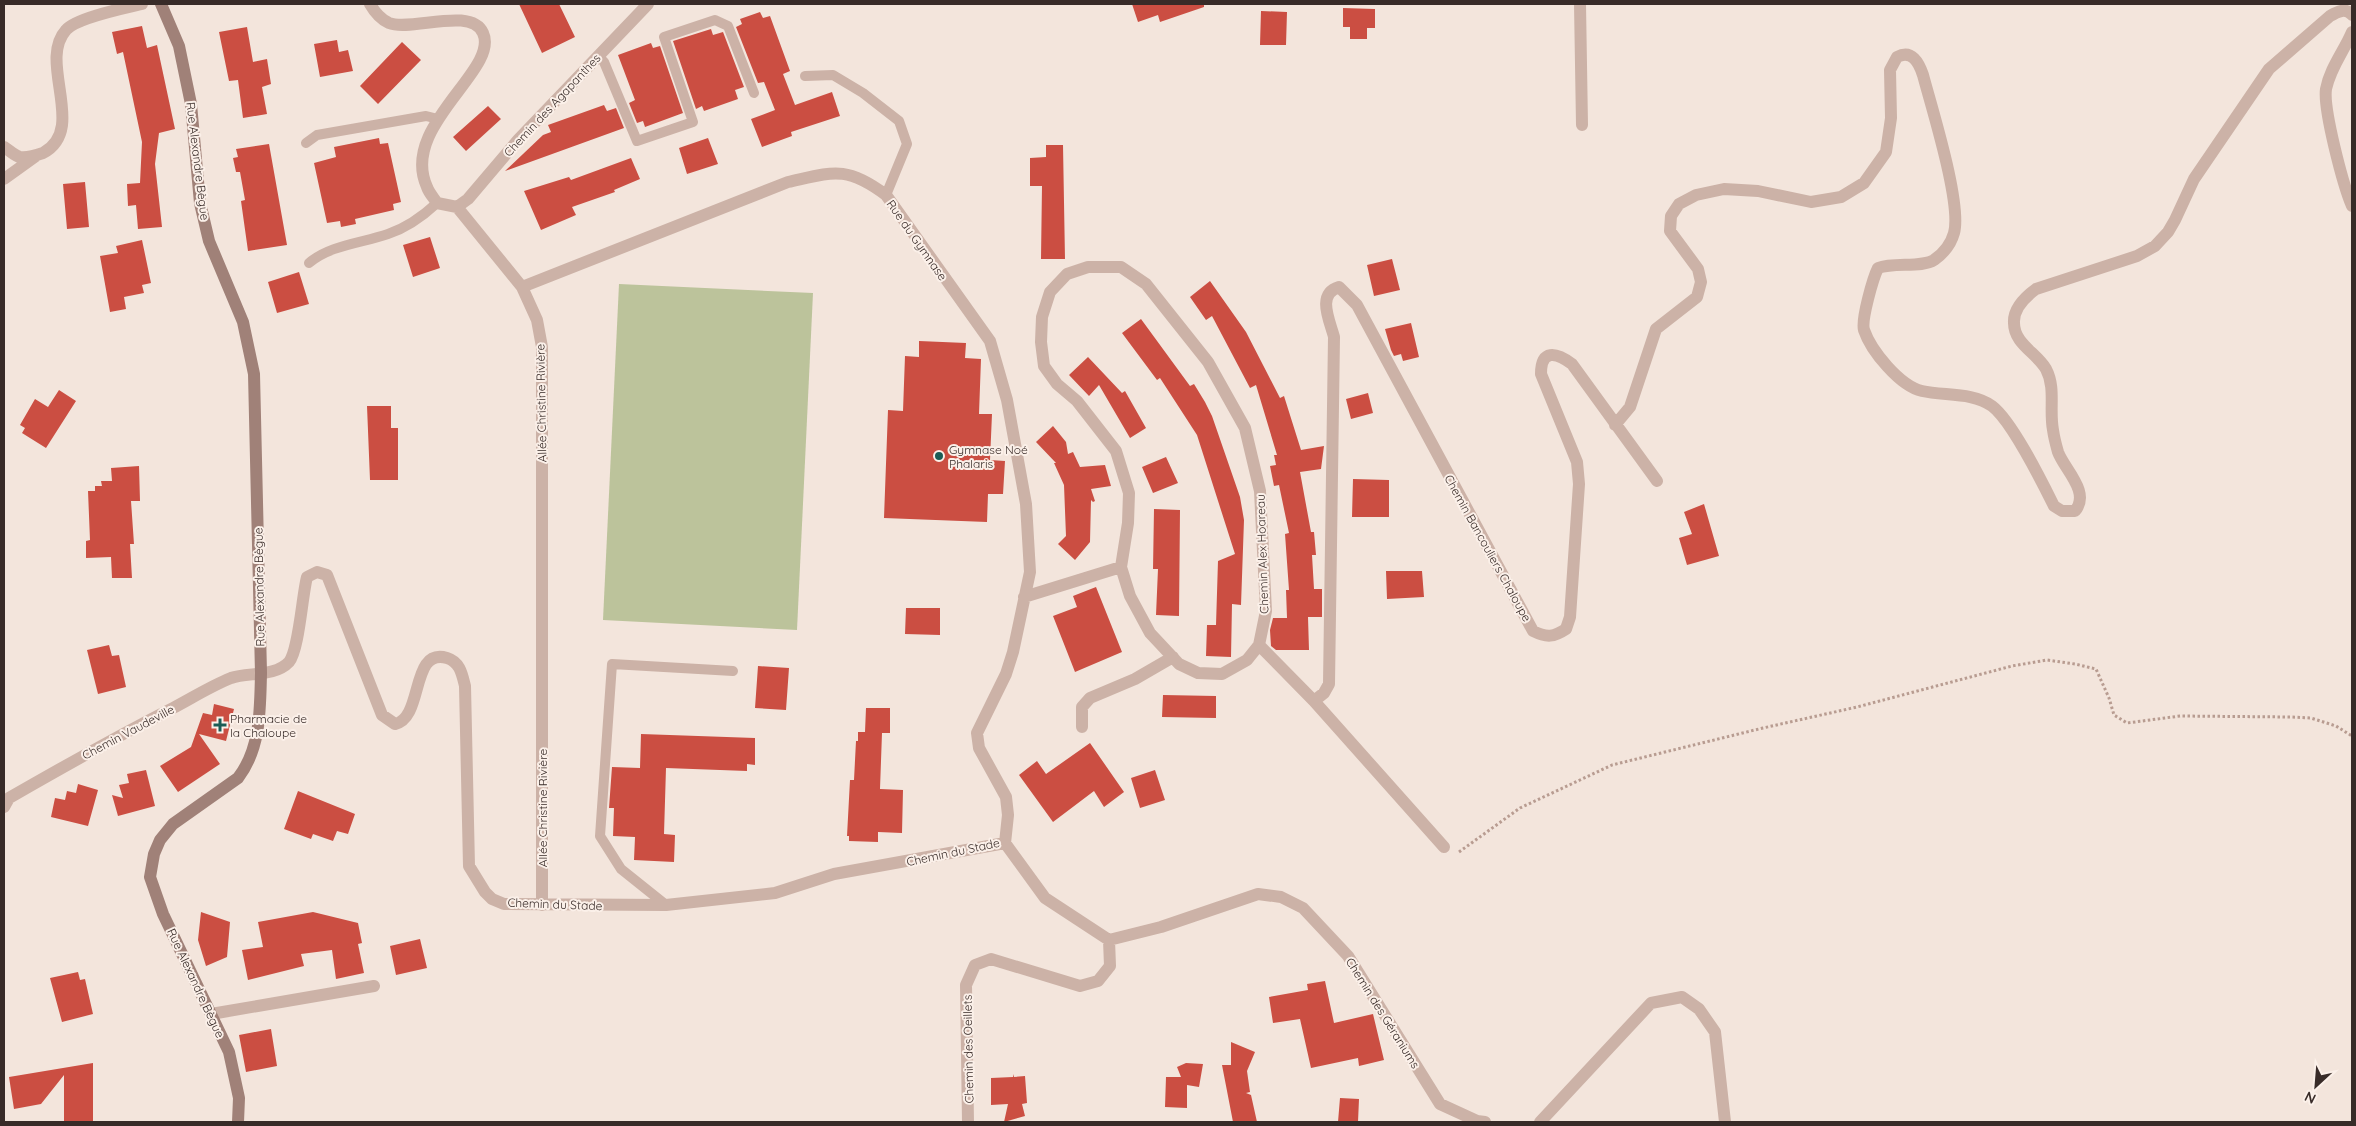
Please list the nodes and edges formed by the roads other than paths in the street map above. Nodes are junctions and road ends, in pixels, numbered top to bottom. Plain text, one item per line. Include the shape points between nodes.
1 (142, 4) edge
2 (161, 4) edge
3 (370, 4) edge
4 (648, 4) edge
5 (1580, 4) edge
6 (2352, 16) edge
7 (2352, 32) edge
8 (598, 56) junction
9 (805, 76) dead end
10 (754, 93) dead end
11 (438, 119) junction
12 (1582, 125) dead end
13 (306, 143) dead end
14 (4, 147) edge
15 (38, 155) junction
16 (4, 179) edge
17 (886, 195) junction
18 (437, 203) junction
19 (2352, 206) edge
20 (457, 208) junction
21 (308, 263) dead end
22 (522, 287) junction
23 (1615, 425) junction
24 (1657, 482) dead end
25 (1122, 567) junction
26 (1024, 596) junction
27 (1259, 646) junction
28 (1173, 657) junction
29 (733, 671) dead end
30 (261, 673) junction
31 (1314, 701) junction
32 (1082, 728) dead end
33 (4, 807) edge
34 (1005, 843) junction
35 (1444, 847) road end
36 (542, 905) junction
37 (666, 905) junction
38 (1109, 940) junction
39 (374, 986) dead end
40 (211, 1014) junction
41 (238, 1122) edge
42 (968, 1122) edge
43 (1485, 1122) edge
44 (1540, 1122) edge
45 (1724, 1122) edge

1 - 15 street via 95,16 67,28 56,44 62,131 53,147
2 - 30 main road, Rue Alexandre Bègue via 179,46 191,104 200,203 209,241 243,322 254,374
3 - 11 street via 376,14 388,23 459,20 476,24 483,34 485,47 481,61
4 - 8 street, Chemin des Agapanthes
5 - 12 street
6 - 23 street via 2341,10 2330,16 2269,69 2194,179 2175,220 2155,246 2137,256 2036,289 2018,307 2014,323 2018,338 2046,368 2052,387 2052,428 2059,455 2076,484 2080,498 2075,511 2062,511 2054,506 2008,422 1992,406 1968,398 1921,391 1903,382 1874,349 1863,328 1872,278 1878,268 1889,264 1933,261 1949,246 1954,231 1955,205 1924,75 1919,63 1907,54 1897,58 1890,70 1891,118 1886,152 1864,183 1841,197 1811,202 1758,191 1724,189 1696,195 1680,204 1671,216 1670,231 1698,269 1701,282 1697,297 1656,329 1630,406
7 - 19 street via 2332,70 2326,103
8 - 10 lane via 604,62 637,141 693,122 664,37 715,20 728,26
8 - 20 street, Chemin des Agapanthes
9 - 17 lane via 833,75 899,121 907,144
11 - 13 lane via 426,116 317,135
11 - 18 street via 426,144 422,164 426,186
14 - 15 street via 20,157
15 - 16 street
17 - 22 street, Rue du Gymnase via 866,180 845,173 788,182
17 - 26 street, Rue du Gymnase via 990,341 1007,400 1026,504 1030,572
18 - 20 street
18 - 21 lane via 424,216 390,233 320,254
20 - 22 street, Allée Christine Rivière
22 - 36 street, Allée Christine Rivière via 537,320 542,347
23 - 24 street
23 - 31 street, Chemin Bancouliers Chaloupe via 1572,364 1559,354 1545,358 1541,374 1577,462 1579,484 1570,616 1566,629 1555,636 1544,636 1533,631 1518,605 1357,305 1339,287 1333,289 1325,306 1334,337 1329,684
25 - 26 street
25 - 27 street, Chemin Alex Hoareau via 1129,493 1116,451 1078,400 1057,384 1044,366 1041,342 1042,317 1050,292 1067,274 1088,267 1121,268 1146,284 1208,362 1245,428 1260,491 1266,611
25 - 28 street, Chemin Alex Hoareau via 1130,596 1150,633
26 - 34 street, Chemin du Stade via 1006,674 977,732 979,748 1006,797
27 - 28 street, Chemin Alex Hoareau via 1247,660 1222,674 1198,673 1179,664
27 - 31 street
28 - 32 street via 1136,679 1090,698 1082,707
29 - 37 lane via 612,664 600,836 621,869
30 - 33 street, Chemin Vaudeville via 232,678 114,738 9,798
30 - 36 street, Chemin du Stade via 284,666 291,660 307,577 317,572 327,575 382,715 389,722 395,724 405,719 428,662 436,657 456,662 465,686 469,866 484,892 492,899 504,904
30 - 40 main road, Rue Alexandre Bègue via 260,715 246,768 238,778 172,824 154,854 150,877 163,914
31 - 35 street
34 - 37 street, Chemin du Stade via 834,874 774,893
34 - 38 street via 1045,898
36 - 37 street, Chemin du Stade
38 - 42 street, Chemin des Oeillets via 1110,966 1098,981 1080,986 991,960 975,965 966,985
38 - 43 street, Chemin des Géraniums via 1161,927 1258,894 1281,898 1303,908 1348,956 1440,1104
39 - 40 street
40 - 41 main road, Rue Alexandre Bègue via 228,1052 239,1098
44 - 45 street via 1651,1003 1682,997 1699,1009 1715,1032

